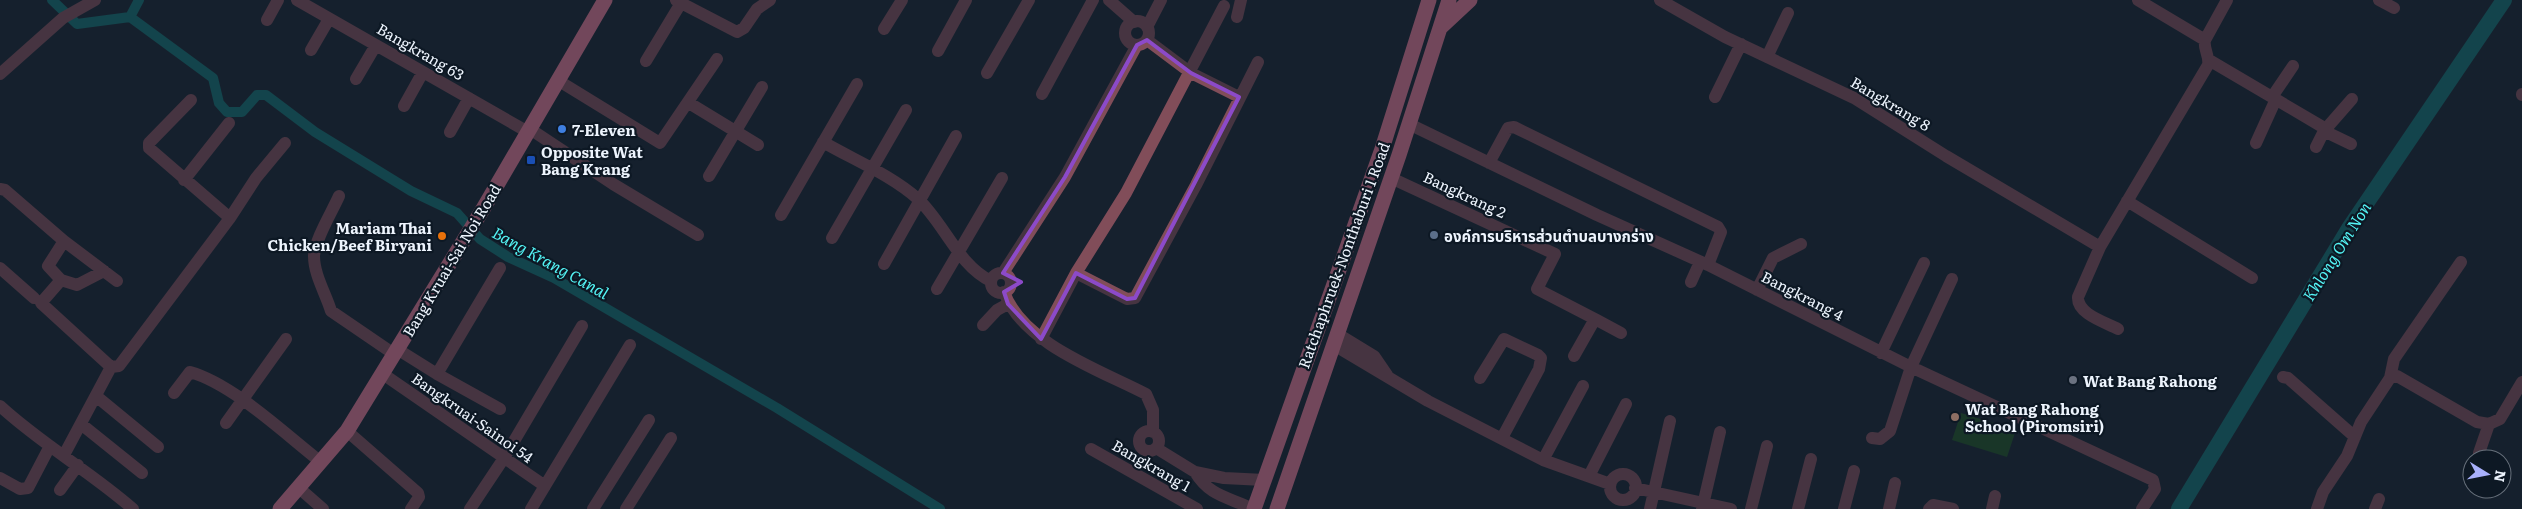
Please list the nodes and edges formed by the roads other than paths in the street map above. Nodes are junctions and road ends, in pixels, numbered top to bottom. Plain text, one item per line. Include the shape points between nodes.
1 (95, 0) edge
2 (278, 0) edge
3 (296, 0) edge
4 (605, 0) edge
5 (770, 0) edge
6 (902, 0) edge
7 (966, 0) edge
8 (1028, 0) edge
9 (1092, 0) edge
10 (1108, 0) edge
11 (1161, 0) edge
12 (1241, 0) edge
13 (1429, 0) edge
14 (1449, 0) edge
15 (1470, 0) edge
16 (1660, 0) edge
17 (2138, 0) edge
18 (2227, 0) edge
19 (2378, 0) edge
20 (679, 2) edge
21 (755, 4) edge
22 (1224, 6) dead end
23 (2394, 8) dead end
24 (1788, 13) dead end
25 (1237, 17) dead end
26 (329, 19) junction
27 (267, 20) dead end
28 (1134, 22) junction
29 (1147, 26) junction
30 (884, 29) dead end
31 (1439, 29) junction
32 (2205, 40) junction
33 (1142, 42) junction
34 (1741, 44) junction
35 (376, 45) junction
36 (311, 50) dead end
37 (938, 51) dead end
38 (1767, 56) junction
39 (717, 59) dead end
40 (2210, 60) junction
41 (646, 61) dead end
42 (1258, 62) dead end
43 (2293, 66) dead end
44 (423, 72) junction
45 (1190, 72) junction
46 (987, 73) dead end
47 (0, 74) edge
48 (356, 79) dead end
49 (559, 81) junction
50 (857, 84) dead end
51 (762, 87) dead end
52 (1042, 94) dead end
53 (1239, 97) junction
54 (1715, 97) dead end
55 (469, 98) junction
56 (2274, 98) junction
57 (2352, 98) dead end
58 (191, 100) dead end
59 (689, 103) junction
60 (404, 106) dead end
61 (906, 110) dead end
62 (229, 123) dead end
63 (1409, 124) junction
64 (529, 130) junction
65 (735, 131) junction
66 (2324, 131) junction
67 (450, 132) dead end
68 (956, 136) dead end
69 (823, 142) junction
70 (285, 143) dead end
71 (2256, 143) dead end
72 (2351, 144) dead end
73 (758, 145) dead end
74 (2316, 147) dead end
75 (1489, 163) junction
76 (871, 169) junction
77 (708, 176) dead end
78 (1002, 178) dead end
79 (1391, 178) junction
80 (184, 180) junction
81 (0, 189) edge
82 (339, 196) dead end
83 (919, 201) junction
84 (2127, 201) junction
85 (781, 215) dead end
86 (230, 218) junction
87 (698, 235) dead end
88 (832, 238) dead end
89 (64, 241) junction
90 (1801, 244) dead end
91 (2100, 247) junction
92 (960, 253) junction
93 (2461, 262) dead end
94 (1924, 263) dead end
95 (884, 264) dead end
96 (1704, 264) junction
97 (0, 268) edge
98 (500, 268) dead end
99 (104, 271) junction
100 (1003, 273) junction
101 (1076, 273) junction
102 (2252, 278) dead end
103 (61, 280) junction
104 (117, 280) dead end
105 (1952, 280) dead end
106 (991, 281) junction
107 (1691, 282) dead end
108 (937, 289) dead end
109 (1757, 290) junction
110 (34, 298) dead end
111 (1006, 298) junction
112 (1595, 319) junction
113 (983, 325) dead end
114 (582, 326) dead end
115 (2118, 329) dead end
116 (1620, 333) dead end
117 (286, 339) dead end
118 (1041, 339) junction
119 (1336, 339) junction
120 (630, 345) dead end
121 (395, 351) junction
122 (1881, 353) junction
123 (1574, 356) dead end
124 (111, 367) junction
125 (1910, 367) junction
126 (382, 374) junction
127 (437, 374) junction
128 (2284, 377) dead end
129 (1480, 378) dead end
130 (2390, 378) junction
131 (2522, 382) edge
132 (1583, 386) dead end
133 (174, 393) dead end
134 (96, 396) junction
135 (242, 400) junction
136 (1626, 404) dead end
137 (0, 406) edge
138 (500, 409) dead end
139 (649, 420) dead end
140 (1670, 421) dead end
141 (226, 422) dead end
142 (81, 424) junction
143 (2488, 424) junction
144 (347, 431) junction
145 (1153, 432) junction
146 (1720, 432) dead end
147 (2355, 437) junction
148 (671, 438) dead end
149 (1502, 438) junction
150 (1872, 438) dead end
151 (50, 446) junction
152 (1767, 446) dead end
153 (158, 447) dead end
154 (1156, 448) junction
155 (1092, 449) dead end
156 (2480, 449) edge
157 (64, 455) junction
158 (504, 458) junction
159 (1811, 459) dead end
160 (1543, 460) junction
161 (321, 462) junction
162 (78, 466) junction
163 (1854, 471) dead end
164 (1195, 472) junction
165 (142, 473) dead end
166 (1589, 476) junction
167 (0, 478) edge
168 (1237, 480) junction
169 (1264, 480) junction
170 (1895, 482) dead end
171 (1610, 484) junction
172 (545, 486) junction
173 (299, 488) junction
174 (1635, 488) junction
175 (60, 490) dead end
176 (1654, 492) junction
177 (1995, 496) dead end
178 (1234, 500) junction
179 (1703, 506) edge
180 (133, 509) edge
181 (280, 509) edge
182 (323, 509) edge
183 (411, 509) edge
184 (470, 509) edge
185 (531, 509) edge
186 (593, 509) edge
187 (626, 509) edge
188 (1197, 509) edge
189 (1254, 509) edge
190 (1277, 509) edge
191 (1650, 509) edge
192 (1730, 509) edge
193 (1751, 509) edge
194 (1798, 509) edge
195 (1844, 509) edge
196 (1889, 509) edge
197 (1929, 509) edge
198 (1953, 509) edge
199 (1992, 509) edge
200 (2142, 509) edge
201 (2317, 509) edge

1 - 47 street via 64,18
2 - 27 street
3 - 26 street, Bangkrang 63
4 - 49 main road, Bang Kruai-Sai Noi Road
5 - 21 street
6 - 30 street
7 - 37 street
8 - 46 street
9 - 52 street
10 - 28 street
11 - 29 street
12 - 25 street
13 - 169 main road, Ratchaphruek-Nonthaburi 1 Road via 1382,148
14 - 31 main road, Ratchaphruek-Nonthaburi 1 Road
15 - 31 main road
16 - 34 street, Bangkrang 8
17 - 32 street
18 - 32 street
19 - 23 street
20 - 21 street via 737,32 744,28
20 - 41 street
22 - 45 street
24 - 38 street
26 - 35 street, Bangkrang 63
26 - 36 street
28 - 29 street
28 - 33 street via 1126,29 1127,40
29 - 33 street via 1149,35
31 - 63 main road, Ratchaphruek-Nonthaburi 1 Road
32 - 40 street
33 - 45 street
33 - 100 street via 1065,177
34 - 38 street, Bangkrang 8
34 - 54 street
35 - 44 street, Bangkrang 63
35 - 48 street
38 - 91 street, Bangkrang 8 via 1854,98
39 - 59 street
40 - 56 street
40 - 84 street
42 - 53 street
43 - 56 street
44 - 55 street, Bangkrang 63
44 - 60 street
45 - 53 street
45 - 101 street via 1126,193
49 - 59 street via 658,143 663,142
49 - 64 main road, Bang Kruai-Sai Noi Road
50 - 69 street
51 - 65 street
53 - 101 street via 1135,298 1128,300
55 - 64 street, Bangkrang 63
55 - 67 street
56 - 66 street
56 - 71 street
57 - 66 street
58 - 80 street via 149,145
59 - 65 street
61 - 76 street
62 - 80 street
63 - 75 street, Bangkrang 4
63 - 79 main road, Ratchaphruek-Nonthaburi 1 Road
64 - 87 street, Bangkrang 63
64 - 121 main road, Bang Kruai-Sai Noi Road
65 - 73 street
65 - 77 street
66 - 72 street
66 - 74 street
68 - 83 street
69 - 76 street
69 - 85 street
70 - 86 street via 256,178
75 - 96 street, Bangkrang 4
75 - 96 street via 1508,128 1514,127 1718,227 1721,232
76 - 83 street
76 - 88 street
78 - 92 street
79 - 112 street, Bangkrang 2 via 1555,254 1537,289
79 - 119 main road, Ratchaphruek-Nonthaburi 1 Road
80 - 86 street
81 - 89 street
82 - 121 street via 315,248 314,258 327,302 331,311
83 - 92 street
83 - 95 street
84 - 91 street
84 - 102 street
86 - 124 street via 121,365
89 - 99 street
89 - 103 street via 48,266
90 - 109 street via 1773,258
91 - 115 street via 2078,301 2084,311
92 - 106 street via 977,272
92 - 108 street
93 - 130 street via 2394,359
94 - 122 street
96 - 107 street
96 - 109 street, Bangkrang 4
97 - 110 street
98 - 127 street
99 - 103 street via 77,285
99 - 104 street
100 - 106 street via 996,274
100 - 111 street via 1011,283
101 - 118 street
103 - 124 street via 41,303
105 - 125 street
106 - 111 street via 996,292
109 - 122 street, Bangkrang 4
111 - 113 street
111 - 118 street
112 - 116 street
112 - 123 street
114 - 158 street
117 - 135 street
118 - 145 street via 1146,394 1153,410
119 - 149 street via 1374,356 1390,379 1428,402
119 - 190 main road, Ratchaphruek-Nonthaburi 1 Road
120 - 172 street
121 - 126 main road, Bang Kruai-Sai Noi Road
121 - 127 street
122 - 125 street, Bangkrang 4
124 - 134 street
125 - 150 street via 1890,431 1880,439
125 - 200 street, Bangkrang 4 via 2153,480 2155,489
126 - 144 main road, Bang Kruai-Sai Noi Road
126 - 158 street, Bangkruai-Sainoi 54
127 - 138 street
128 - 147 street
129 - 149 street via 1504,339 1541,358 1539,369
130 - 143 street via 2397,376 2477,422
130 - 147 street
131 - 143 street via 2500,418
132 - 160 street
133 - 135 street via 190,372 205,376
134 - 142 street
134 - 153 street
135 - 141 street
135 - 161 street
136 - 166 street
137 - 151 street
139 - 186 street
140 - 176 street
142 - 157 street
142 - 165 street
143 - 156 street
144 - 161 main road, Bang Kruai-Sai Noi Road
144 - 183 street via 418,493
145 - 154 street via 1159,438
145 - 154 street via 1141,434 1139,443 1144,450
146 - 179 street
147 - 201 street via 2348,456 2323,492
148 - 187 street
149 - 160 street
151 - 157 street
151 - 167 street via 28,488 20,489
152 - 193 street
154 - 164 street
155 - 188 street, Bangkrang 1
157 - 162 street
158 - 172 street, Bangkruai-Sainoi 54
158 - 184 street
159 - 194 street
160 - 166 street
161 - 173 main road, Bang Kruai-Sai Noi Road
162 - 175 street
162 - 180 street
163 - 195 street
164 - 168 street
164 - 178 street via 1210,491
166 - 171 street
168 - 169 street
168 - 178 street
169 - 189 main road, Ratchaphruek-Nonthaburi 1 Road
170 - 196 street
171 - 174 street via 1616,476 1625,474 1633,479
171 - 174 street via 1611,492 1621,499 1632,495
172 - 185 street
173 - 181 main road, Bang Kruai-Sai Noi Road
173 - 182 street
174 - 176 street
176 - 179 street
176 - 191 street
177 - 199 street
178 - 189 street
179 - 192 street
197 - 198 street via 1933,505

